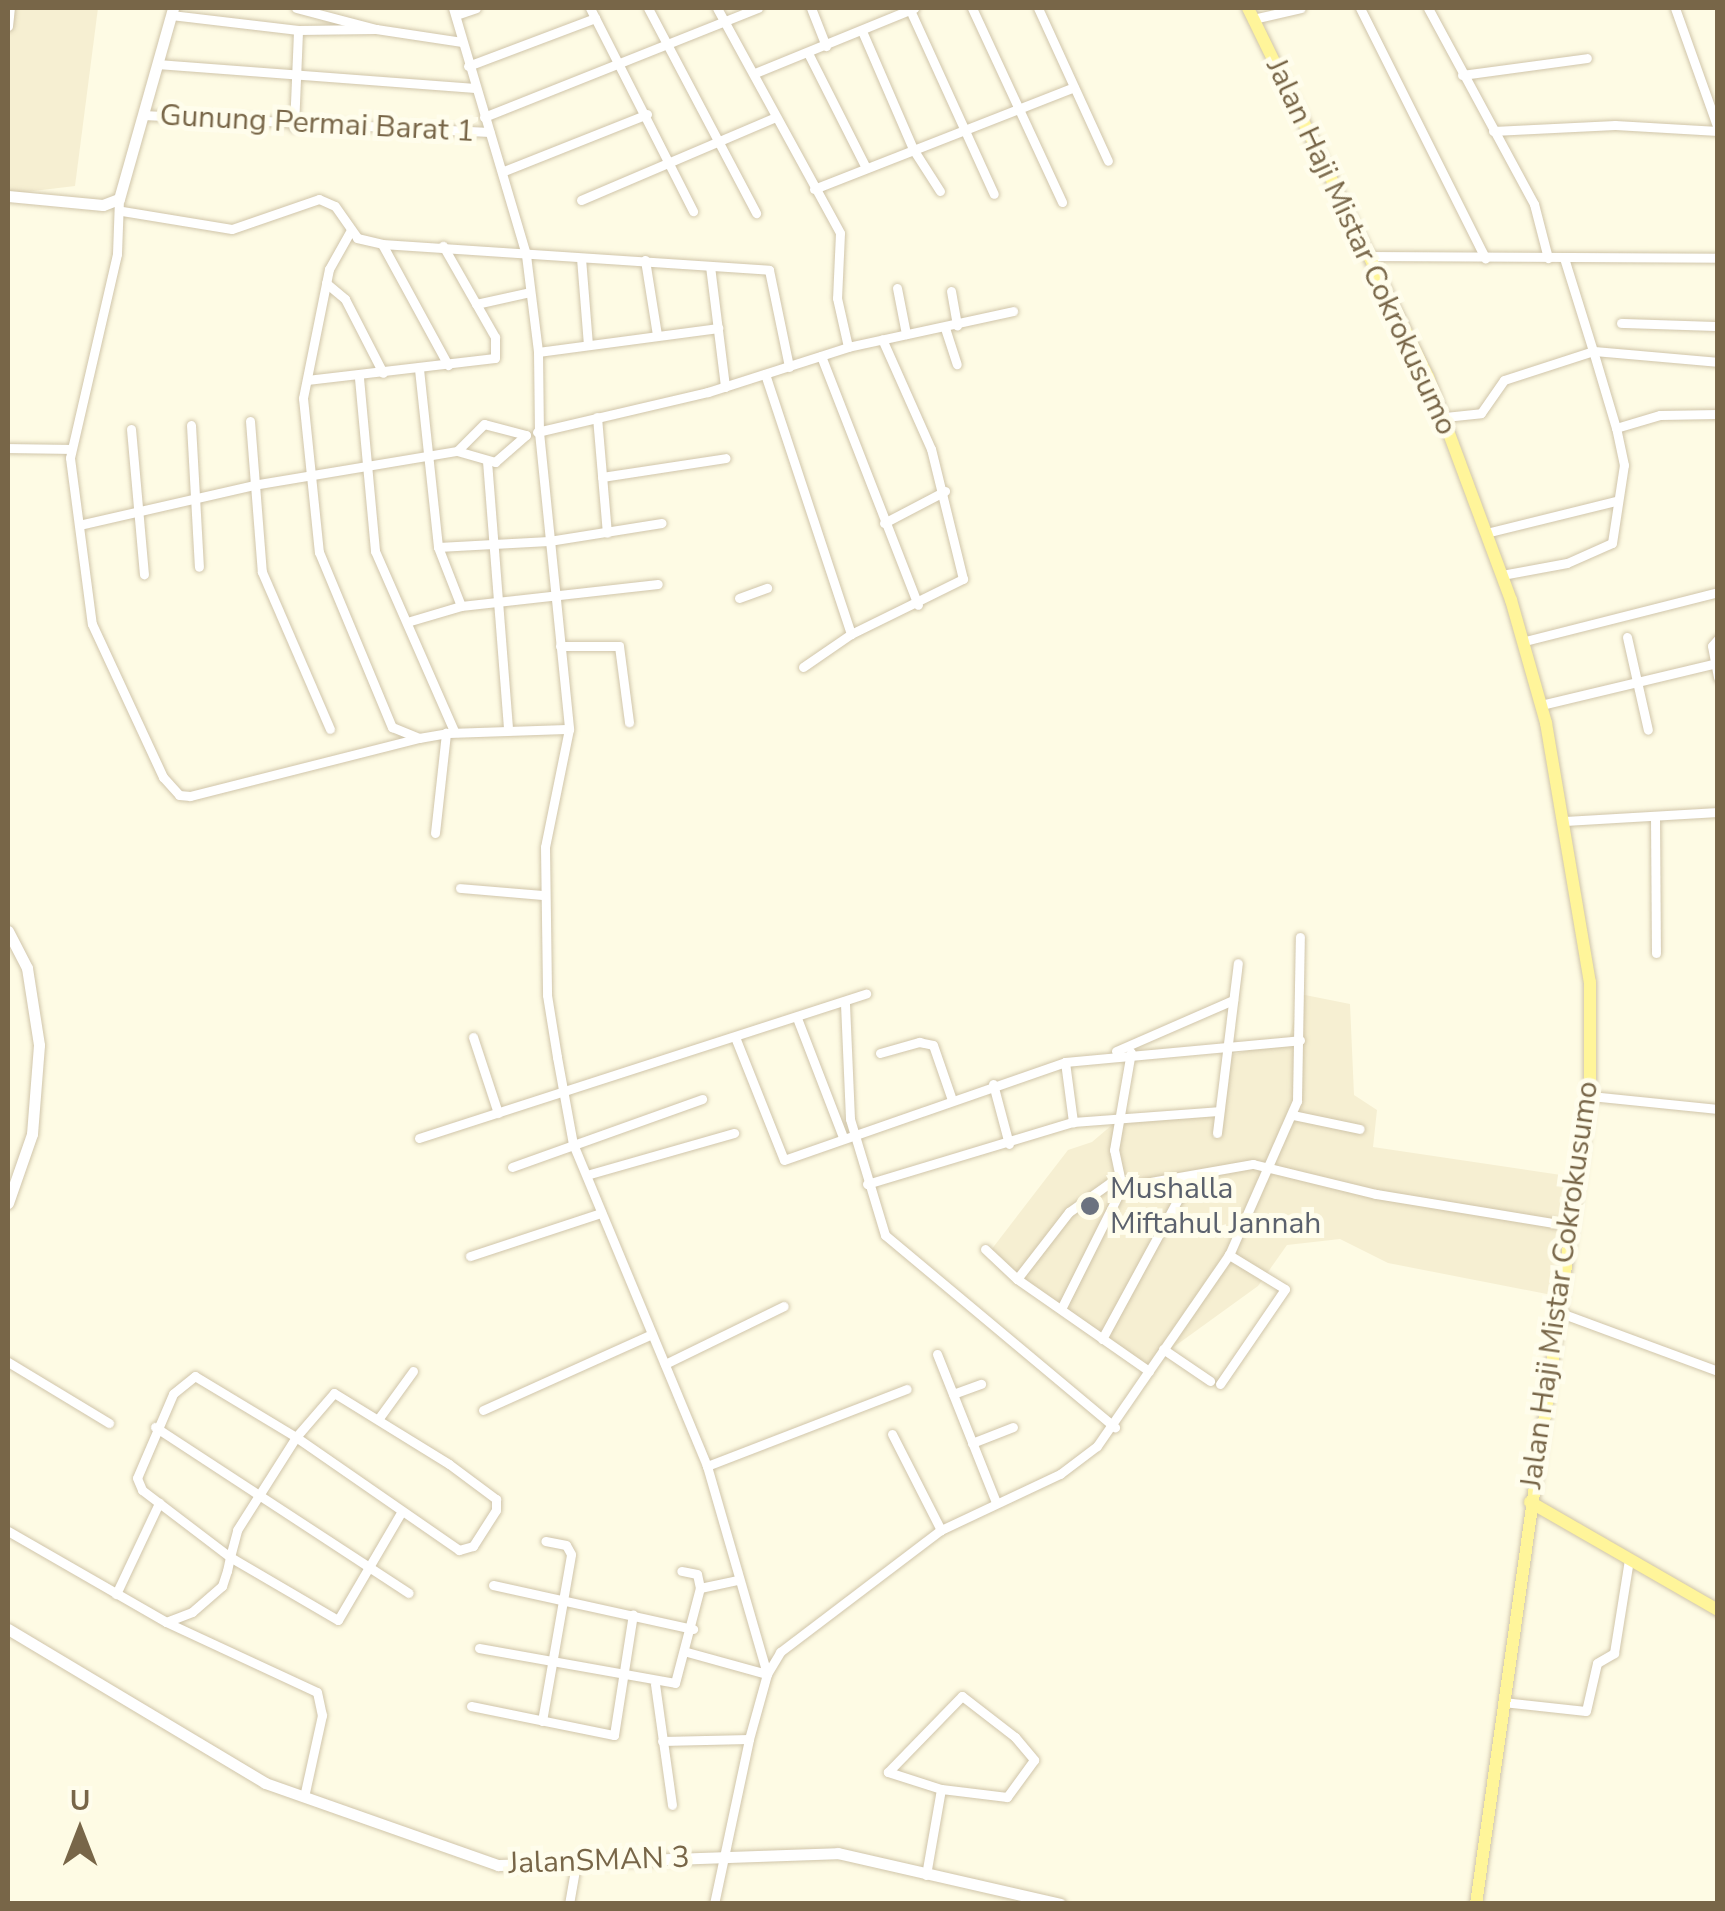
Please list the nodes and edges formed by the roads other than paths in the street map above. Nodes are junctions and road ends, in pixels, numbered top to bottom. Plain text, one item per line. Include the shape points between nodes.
1 (10, 8) edge
2 (296, 8) edge
3 (476, 8) edge
4 (590, 8) edge
5 (648, 8) edge
6 (717, 8) edge
7 (758, 8) edge
8 (811, 8) edge
9 (912, 8) edge
10 (972, 8) edge
11 (1038, 8) edge
12 (1301, 8) edge
13 (1360, 8) edge
14 (1428, 8) edge
15 (1675, 8) edge
16 (172, 11) edge
17 (454, 11) edge
18 (1250, 13) edge
19 (596, 18) junction
20 (725, 22) junction
21 (8, 26) edge
22 (298, 30) junction
23 (376, 30) junction
24 (862, 31) junction
25 (462, 42) junction
26 (670, 45) junction
27 (826, 46) junction
28 (808, 54) junction
29 (1587, 58) dead end
30 (157, 64) junction
31 (468, 66) junction
32 (621, 68) junction
33 (755, 72) junction
34 (1462, 75) junction
35 (296, 78) junction
36 (1074, 86) junction
37 (475, 88) junction
38 (1018, 108) junction
39 (647, 114) junction
40 (143, 115) junction
41 (776, 116) junction
42 (484, 118) junction
43 (294, 127) junction
44 (964, 130) junction
45 (1718, 130) edge
46 (490, 132) junction
47 (1493, 132) junction
48 (722, 141) junction
49 (914, 150) junction
50 (1108, 161) dead end
51 (672, 162) junction
52 (866, 168) junction
53 (504, 171) junction
54 (814, 189) junction
55 (940, 190) dead end
56 (994, 194) dead end
57 (8, 196) edge
58 (581, 200) dead end
59 (1062, 202) dead end
60 (121, 205) junction
61 (694, 211) dead end
62 (756, 213) dead end
63 (351, 230) junction
64 (382, 244) junction
65 (443, 246) junction
66 (526, 254) junction
67 (1370, 256) junction
68 (581, 258) junction
69 (1484, 258) junction
70 (1548, 258) junction
71 (1564, 258) junction
72 (1718, 258) edge
73 (646, 260) junction
74 (710, 266) junction
75 (326, 283) junction
76 (897, 288) dead end
77 (951, 291) dead end
78 (530, 292) junction
79 (476, 304) junction
80 (1014, 311) dead end
81 (1621, 323) dead end
82 (957, 326) junction
83 (1718, 326) edge
84 (718, 328) junction
85 (945, 328) junction
86 (657, 334) junction
87 (906, 334) junction
88 (882, 340) junction
89 (588, 345) junction
90 (848, 347) junction
91 (1593, 351) junction
92 (538, 352) junction
93 (821, 356) junction
94 (1718, 362) edge
95 (957, 364) dead end
96 (448, 365) junction
97 (789, 367) junction
98 (419, 369) junction
99 (384, 373) junction
100 (765, 374) junction
101 (359, 378) junction
102 (306, 380) junction
103 (725, 387) junction
104 (1718, 414) edge
105 (596, 417) junction
106 (1445, 417) junction
107 (250, 420) dead end
108 (191, 425) dead end
109 (1616, 428) junction
110 (131, 429) dead end
111 (538, 432) junction
112 (526, 435) junction
113 (8, 448) edge
114 (70, 449) junction
115 (457, 451) junction
116 (428, 456) junction
117 (726, 458) dead end
118 (487, 461) junction
119 (367, 466) junction
120 (312, 476) junction
121 (602, 477) junction
122 (254, 485) junction
123 (945, 491) junction
124 (196, 498) junction
125 (1615, 501) junction
126 (139, 512) junction
127 (662, 523) dead end
128 (884, 523) junction
129 (79, 525) junction
130 (607, 533) junction
131 (1486, 533) junction
132 (550, 540) junction
133 (438, 547) junction
134 (490, 547) junction
135 (199, 567) dead end
136 (144, 574) dead end
137 (1502, 575) junction
138 (658, 584) dead end
139 (767, 588) dead end
140 (1718, 592) edge
141 (555, 595) junction
142 (738, 598) dead end
143 (495, 599) junction
144 (461, 606) junction
145 (918, 606) junction
146 (407, 622) junction
147 (851, 634) junction
148 (1626, 637) dead end
149 (1718, 639) edge
150 (1525, 640) junction
151 (560, 646) junction
152 (1714, 664) junction
153 (803, 666) dead end
154 (1718, 677) edge
155 (1637, 682) junction
156 (1542, 705) junction
157 (629, 722) dead end
158 (508, 726) junction
159 (330, 730) dead end
160 (568, 730) junction
161 (1648, 730) dead end
162 (450, 732) junction
163 (419, 738) junction
164 (1717, 812) edge
165 (1655, 816) junction
166 (1718, 820) edge
167 (1564, 821) junction
168 (435, 833) dead end
169 (460, 888) dead end
170 (544, 895) junction
171 (8, 931) edge
172 (1300, 937) dead end
173 (1656, 953) dead end
174 (1238, 964) dead end
175 (866, 994) dead end
176 (1233, 1000) junction
177 (845, 1004) junction
178 (797, 1018) junction
179 (473, 1036) dead end
180 (735, 1037) junction
181 (1300, 1040) junction
182 (1226, 1047) junction
183 (1132, 1052) junction
184 (880, 1053) dead end
185 (1111, 1054) junction
186 (1065, 1062) junction
187 (994, 1084) junction
188 (564, 1091) junction
189 (951, 1096) junction
190 (1590, 1096) junction
191 (702, 1100) dead end
192 (1718, 1109) edge
193 (1218, 1111) junction
194 (498, 1113) junction
195 (1125, 1115) junction
196 (1293, 1115) junction
197 (1074, 1122) junction
198 (1360, 1129) dead end
199 (734, 1133) dead end
200 (1217, 1134) dead end
201 (848, 1135) junction
202 (419, 1138) dead end
203 (573, 1144) junction
204 (1010, 1144) junction
205 (512, 1167) dead end
206 (1267, 1168) junction
207 (590, 1174) junction
208 (1190, 1177) junction
209 (1120, 1182) junction
210 (868, 1184) junction
211 (8, 1203) edge
212 (600, 1213) junction
213 (1572, 1226) junction
214 (985, 1248) dead end
215 (470, 1256) dead end
216 (1229, 1256) junction
217 (1017, 1279) junction
218 (784, 1306) dead end
219 (1061, 1309) junction
220 (1561, 1313) junction
221 (652, 1334) junction
222 (1102, 1338) junction
223 (1162, 1349) junction
224 (937, 1354) dead end
225 (8, 1362) edge
226 (664, 1364) junction
227 (413, 1371) dead end
228 (1149, 1371) junction
229 (1718, 1371) edge
230 (981, 1384) dead end
231 (907, 1389) dead end
232 (953, 1394) junction
233 (483, 1410) dead end
234 (379, 1418) junction
235 (108, 1423) dead end
236 (154, 1426) junction
237 (1014, 1427) dead end
238 (1114, 1427) junction
239 (892, 1434) dead end
240 (296, 1437) junction
241 (972, 1443) junction
242 (707, 1466) junction
243 (261, 1494) junction
244 (996, 1502) junction
245 (1530, 1502) junction
246 (159, 1503) junction
247 (402, 1511) junction
248 (941, 1530) junction
249 (8, 1531) edge
250 (545, 1541) dead end
251 (230, 1557) junction
252 (1629, 1559) junction
253 (370, 1566) junction
254 (681, 1571) dead end
255 (739, 1580) junction
256 (493, 1585) dead end
257 (700, 1588) junction
258 (409, 1593) dead end
259 (116, 1594) junction
260 (564, 1600) junction
261 (1718, 1610) edge
262 (633, 1614) junction
263 (166, 1622) junction
264 (8, 1628) edge
265 (693, 1628) junction
266 (479, 1648) dead end
267 (687, 1652) junction
268 (553, 1662) junction
269 (767, 1674) junction
270 (624, 1678) junction
271 (655, 1684) junction
272 (1503, 1702) junction
273 (471, 1706) dead end
274 (542, 1721) junction
275 (749, 1739) junction
276 (662, 1741) junction
277 (941, 1789) junction
278 (304, 1796) junction
279 (672, 1805) dead end
280 (724, 1858) junction
281 (576, 1865) junction
282 (926, 1875) junction
283 (570, 1904) edge
284 (714, 1904) edge
285 (1060, 1904) edge
286 (1476, 1904) edge

1 - 21 street
2 - 23 street
3 - 17 street
4 - 19 street
5 - 26 street
6 - 20 street
7 - 20 street
8 - 27 street
9 - 24 street
9 - 44 street
10 - 38 street
11 - 36 street
12 - 18 street
13 - 69 street
14 - 34 street
15 - 45 street
16 - 22 street
16 - 30 street
17 - 25 street
18 - 67 main road, Jalan Haji Mistar Cokrokusumo
19 - 31 street
19 - 32 street
20 - 26 street
20 - 33 street
22 - 23 street
22 - 35 street
23 - 25 street
24 - 27 street
24 - 49 street
25 - 31 street
26 - 32 street
26 - 48 street
27 - 28 street
28 - 33 street
28 - 52 street
29 - 34 street
30 - 35 street
30 - 40 street
31 - 37 street
32 - 39 street
32 - 42 street
33 - 41 street
34 - 47 street
35 - 37 street
35 - 43 street
36 - 38 street
36 - 50 street
37 - 42 street
38 - 44 street
38 - 59 street
39 - 51 street
39 - 53 street
40 - 43 street, Gunung Permai Barat 1
40 - 60 street
41 - 48 street
41 - 54 street
42 - 46 street
43 - 46 street, Gunung Permai Barat 1
44 - 49 street
44 - 56 street
45 - 47 street via 1615,125
46 - 53 street
47 - 70 street via 1534,204
48 - 51 street
48 - 62 street
49 - 52 street
49 - 55 street
51 - 58 street
51 - 61 street
52 - 54 street
53 - 66 street
54 - 90 street via 840,233 838,298
57 - 60 street
60 - 63 street via 232,229 319,198 335,206
60 - 114 street
63 - 64 street
63 - 75 street
64 - 65 street
64 - 96 street
65 - 66 street
65 - 79 street
66 - 68 street
66 - 78 street
67 - 69 street
67 - 106 main road, Jalan Haji Mistar Cokrokusumo
68 - 73 street
68 - 89 street
69 - 70 street
70 - 71 street
71 - 72 street
71 - 91 street
73 - 74 street
73 - 86 street
74 - 84 street
74 - 97 street via 772,272
75 - 99 street via 345,300
75 - 102 street
76 - 87 street
77 - 82 street
78 - 79 street
78 - 92 street
79 - 96 street via 499,353
80 - 82 street
81 - 83 street
82 - 85 street
84 - 86 street
84 - 103 street
85 - 87 street
85 - 95 street
86 - 89 street
87 - 88 street
88 - 90 street
88 - 123 street
89 - 92 street
90 - 93 street
91 - 94 street
91 - 106 street via 1504,380 1481,413
91 - 109 street
92 - 111 street
93 - 97 street
93 - 128 street
96 - 98 street
97 - 100 street
98 - 99 street
98 - 116 street
99 - 101 street
100 - 103 street
100 - 147 street
101 - 102 street
101 - 119 street
102 - 120 street
103 - 105 street
104 - 109 street via 1660,415
105 - 111 street
105 - 121 street
106 - 131 main road, Jalan Haji Mistar Cokrokusumo
107 - 122 street
108 - 124 street
109 - 125 street via 1624,465
110 - 126 street
111 - 112 street
111 - 132 street
112 - 115 street via 484,424
112 - 118 street via 508,455
113 - 114 street
114 - 129 street
115 - 116 street
115 - 118 street
116 - 119 street
116 - 133 street
117 - 121 street
118 - 134 street
119 - 120 street
119 - 146 street via 375,551
120 - 122 street
120 - 163 street via 322,567 392,727
121 - 130 street
122 - 124 street
122 - 159 street via 262,572
123 - 128 street
123 - 145 street via 963,580
124 - 126 street
124 - 135 street
125 - 131 street
125 - 137 street via 1618,529 1604,550
126 - 129 street
126 - 136 street
127 - 130 street
128 - 145 street
129 - 163 street via 94,634 179,796
130 - 132 street
131 - 137 main road, Jalan Haji Mistar Cokrokusumo
132 - 134 street
132 - 141 street
133 - 134 street
133 - 144 street
134 - 143 street
137 - 150 main road, Jalan Haji Mistar Cokrokusumo
138 - 141 street
139 - 142 street
140 - 150 street
141 - 143 street
141 - 151 street
143 - 144 street
143 - 158 street
144 - 146 street
145 - 147 street
146 - 162 street
147 - 153 street
148 - 155 street
149 - 152 street
150 - 156 main road, Jalan Haji Mistar Cokrokusumo
151 - 157 street via 620,646
151 - 160 street
152 - 154 street
152 - 155 street
155 - 156 street
155 - 161 street
156 - 167 main road, Jalan Haji Mistar Cokrokusumo
158 - 160 street
158 - 162 street
160 - 170 street via 544,847
162 - 163 street
162 - 168 street
164 - 165 street
164 - 166 street
165 - 167 street
165 - 173 street
167 - 190 main road, Jalan Haji Mistar Cokrokusumo via 1590,982
169 - 170 street
170 - 188 street via 547,995
171 - 211 street via 27,968 39,1045 32,1134
172 - 181 street
174 - 176 street
175 - 177 street
176 - 182 street
176 - 185 street
177 - 178 street
177 - 201 street
178 - 180 street
178 - 201 street
179 - 194 street
180 - 188 street
180 - 201 street via 778,1154 791,1159
181 - 182 street
181 - 196 street
182 - 183 street
182 - 193 street
183 - 185 street
183 - 195 street
184 - 189 street via 919,1042 933,1045
185 - 186 street
186 - 187 street
186 - 197 street
187 - 189 street
187 - 204 street
188 - 194 street
188 - 203 street
189 - 201 street
190 - 192 street
190 - 213 main road, Jalan Haji Mistar Cokrokusumo
191 - 203 street
193 - 195 street
193 - 200 street
194 - 202 street
195 - 197 street
195 - 209 street via 1114,1150
196 - 198 street
196 - 206 street
197 - 204 street
199 - 207 street
201 - 210 street
203 - 205 street
203 - 207 street
204 - 210 street
206 - 208 street via 1228,1166
206 - 213 street via 1376,1194
206 - 216 street
207 - 212 street
208 - 209 street
208 - 222 street
209 - 217 street via 1069,1212
209 - 219 street
210 - 238 street via 885,1236
212 - 215 street
212 - 221 street
213 - 220 main road, Jalan Haji Mistar Cokrokusumo
214 - 217 street
216 - 223 street
216 - 223 street via 1284,1289 1215,1382
217 - 219 street
218 - 226 street
219 - 222 street
220 - 229 street
220 - 245 main road, Jalan Haji Mistar Cokrokusumo
221 - 226 street
221 - 233 street
222 - 228 street
223 - 228 street
224 - 232 street
225 - 235 street
226 - 242 street
227 - 234 street
228 - 238 street
230 - 232 street
231 - 242 street
232 - 241 street
234 - 240 street via 334,1393
234 - 247 street via 496,1503 464,1551
236 - 240 street via 184,1379 195,1376
236 - 243 street
236 - 246 street via 137,1478
237 - 241 street
238 - 244 street via 1060,1474
239 - 248 street
240 - 243 street
240 - 247 street
241 - 244 street
242 - 255 street
243 - 251 street via 237,1530
243 - 253 street
244 - 248 street
245 - 252 main road
245 - 272 main road, Jalan Haji Mistar Cokrokusumo
246 - 251 street
246 - 259 street
247 - 253 street
248 - 269 street via 797,1633
249 - 259 street
250 - 260 street via 571,1548
251 - 253 street via 334,1621
251 - 263 street via 211,1600
252 - 261 main road
252 - 272 street via 1614,1653 1596,1663 1586,1711
253 - 258 street
254 - 257 street via 697,1574
255 - 257 street
255 - 269 street
256 - 260 street
257 - 265 street
259 - 263 street
260 - 262 street
260 - 268 street
262 - 265 street
262 - 270 street
263 - 278 street via 317,1692 322,1715
264 - 278 street, JalanSMAN 3 via 215,1758
265 - 267 street
266 - 268 street
267 - 269 street
267 - 271 street via 675,1683
268 - 270 street
268 - 274 street
269 - 275 street
270 - 271 street
270 - 274 street via 614,1735
271 - 276 street
272 - 286 main road, Jalan Haji Mistar Cokrokusumo
273 - 274 street
275 - 276 street
275 - 280 street
276 - 279 street
277 - 277 street via 1007,1797 1034,1760 1015,1736 962,1696 888,1768
277 - 282 street
278 - 281 street, JalanSMAN 3 via 498,1865
280 - 281 street, JalanSMAN 3
280 - 282 street, JalanSMAN 3 via 838,1853
280 - 284 street
281 - 283 street
282 - 285 street, JalanSMAN 3

